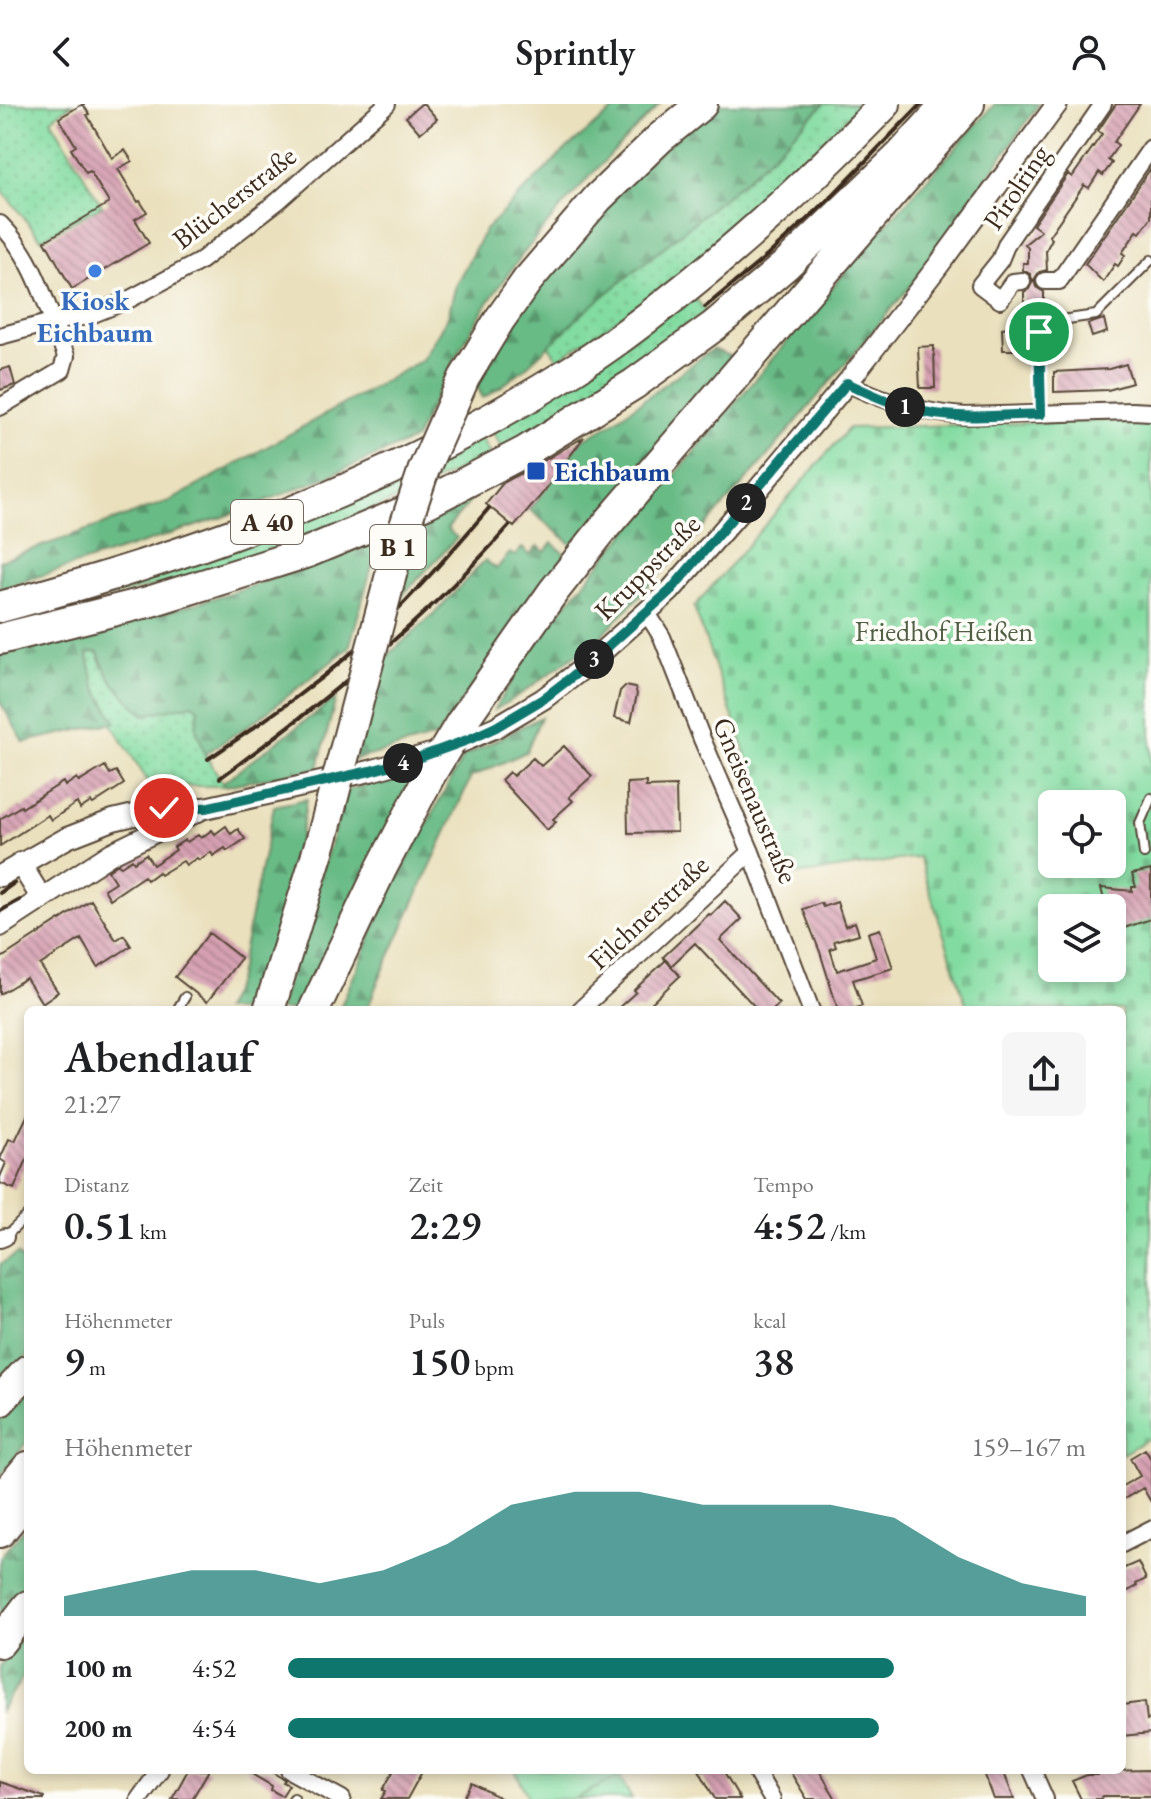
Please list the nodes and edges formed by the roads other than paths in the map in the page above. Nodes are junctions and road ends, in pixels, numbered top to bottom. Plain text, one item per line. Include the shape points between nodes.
1 (387, 104) edge
2 (702, 104) edge
3 (885, 104) edge
4 (947, 104) edge
5 (969, 104) edge
6 (1057, 104) edge
7 (1103, 104) edge
8 (1151, 148) edge
9 (0, 224) edge
10 (1000, 260) junction
11 (1151, 260) edge
12 (1045, 281) dead end
13 (52, 322) junction
14 (0, 336) edge
15 (847, 383) junction
16 (0, 407) edge
17 (1151, 412) edge
18 (1041, 414) junction
19 (0, 607) edge
20 (647, 613) junction
21 (0, 639) edge
22 (1151, 798) edge
23 (205, 808) junction
24 (751, 852) junction
25 (1144, 854) dead end
26 (20, 863) junction
27 (0, 876) edge
28 (42, 899) junction
29 (0, 926) edge
30 (347, 941) junction
31 (185, 997) dead end
32 (179, 1006) edge
33 (269, 1006) edge
34 (316, 1006) edge
35 (323, 1006) edge
36 (584, 1006) edge
37 (809, 1006) edge
38 (24, 1219) edge
39 (2, 1238) edge
40 (24, 1374) edge
41 (0, 1401) edge
42 (24, 1472) edge
43 (0, 1500) edge
44 (24, 1503) edge
45 (1151, 1529) edge
46 (0, 1532) edge
47 (1126, 1542) edge
48 (24, 1611) edge
49 (0, 1642) edge
50 (157, 1774) edge
51 (296, 1774) edge
52 (757, 1774) edge
53 (1034, 1774) edge
54 (139, 1799) edge
55 (342, 1799) edge
56 (772, 1799) edge
57 (1045, 1799) edge

1 - 13 street, Blücherstraße via 278,201 199,262 128,300 88,316
2 - 33 highway, B 1, bridge via 598,198 527,281 464,378 424,469 399,544 323,835
3 - 19 highway, A 40 via 710,269 576,369 520,403 307,507 137,568
4 - 21 highway, A 40 via 787,264 714,326 634,384 526,451 428,502 308,552 148,602
5 - 30 highway, bridge via 553,592 431,773
6 - 15 street, Kruppstraße
7 - 10 street, Pirolring
8 - 12 street via 1059,281
9 - 13 street via 33,269
10 - 10 street, Pirolring via 980,285 1000,300 1017,282
11 - 18 lane via 1096,315 1047,322 1039,332
13 - 14 street, Blücherstraße
13 - 16 street via 66,356 62,370
15 - 18 street via 906,408 938,414
15 - 20 street, Kruppstraße
17 - 18 street
20 - 23 street, Kruppstraße via 543,699 470,739 370,771
20 - 24 street, Gneisenaustraße via 662,637
22 - 25 lane via 1140,823
23 - 26 street, Kruppstraße via 164,808 113,820
23 - 28 street, Kruppstraße via 112,853
24 - 36 street, Filchnerstraße
24 - 37 street, Gneisenaustraße
26 - 27 street, Kruppstraße
26 - 28 street
28 - 29 street, Kruppstraße
30 - 34 highway
30 - 35 highway
31 - 32 lane
38 - 39 lane
40 - 41 highway
42 - 43 highway
44 - 46 highway
45 - 47 street
48 - 49 highway
50 - 54 street
51 - 55 street
52 - 56 street
53 - 57 street

